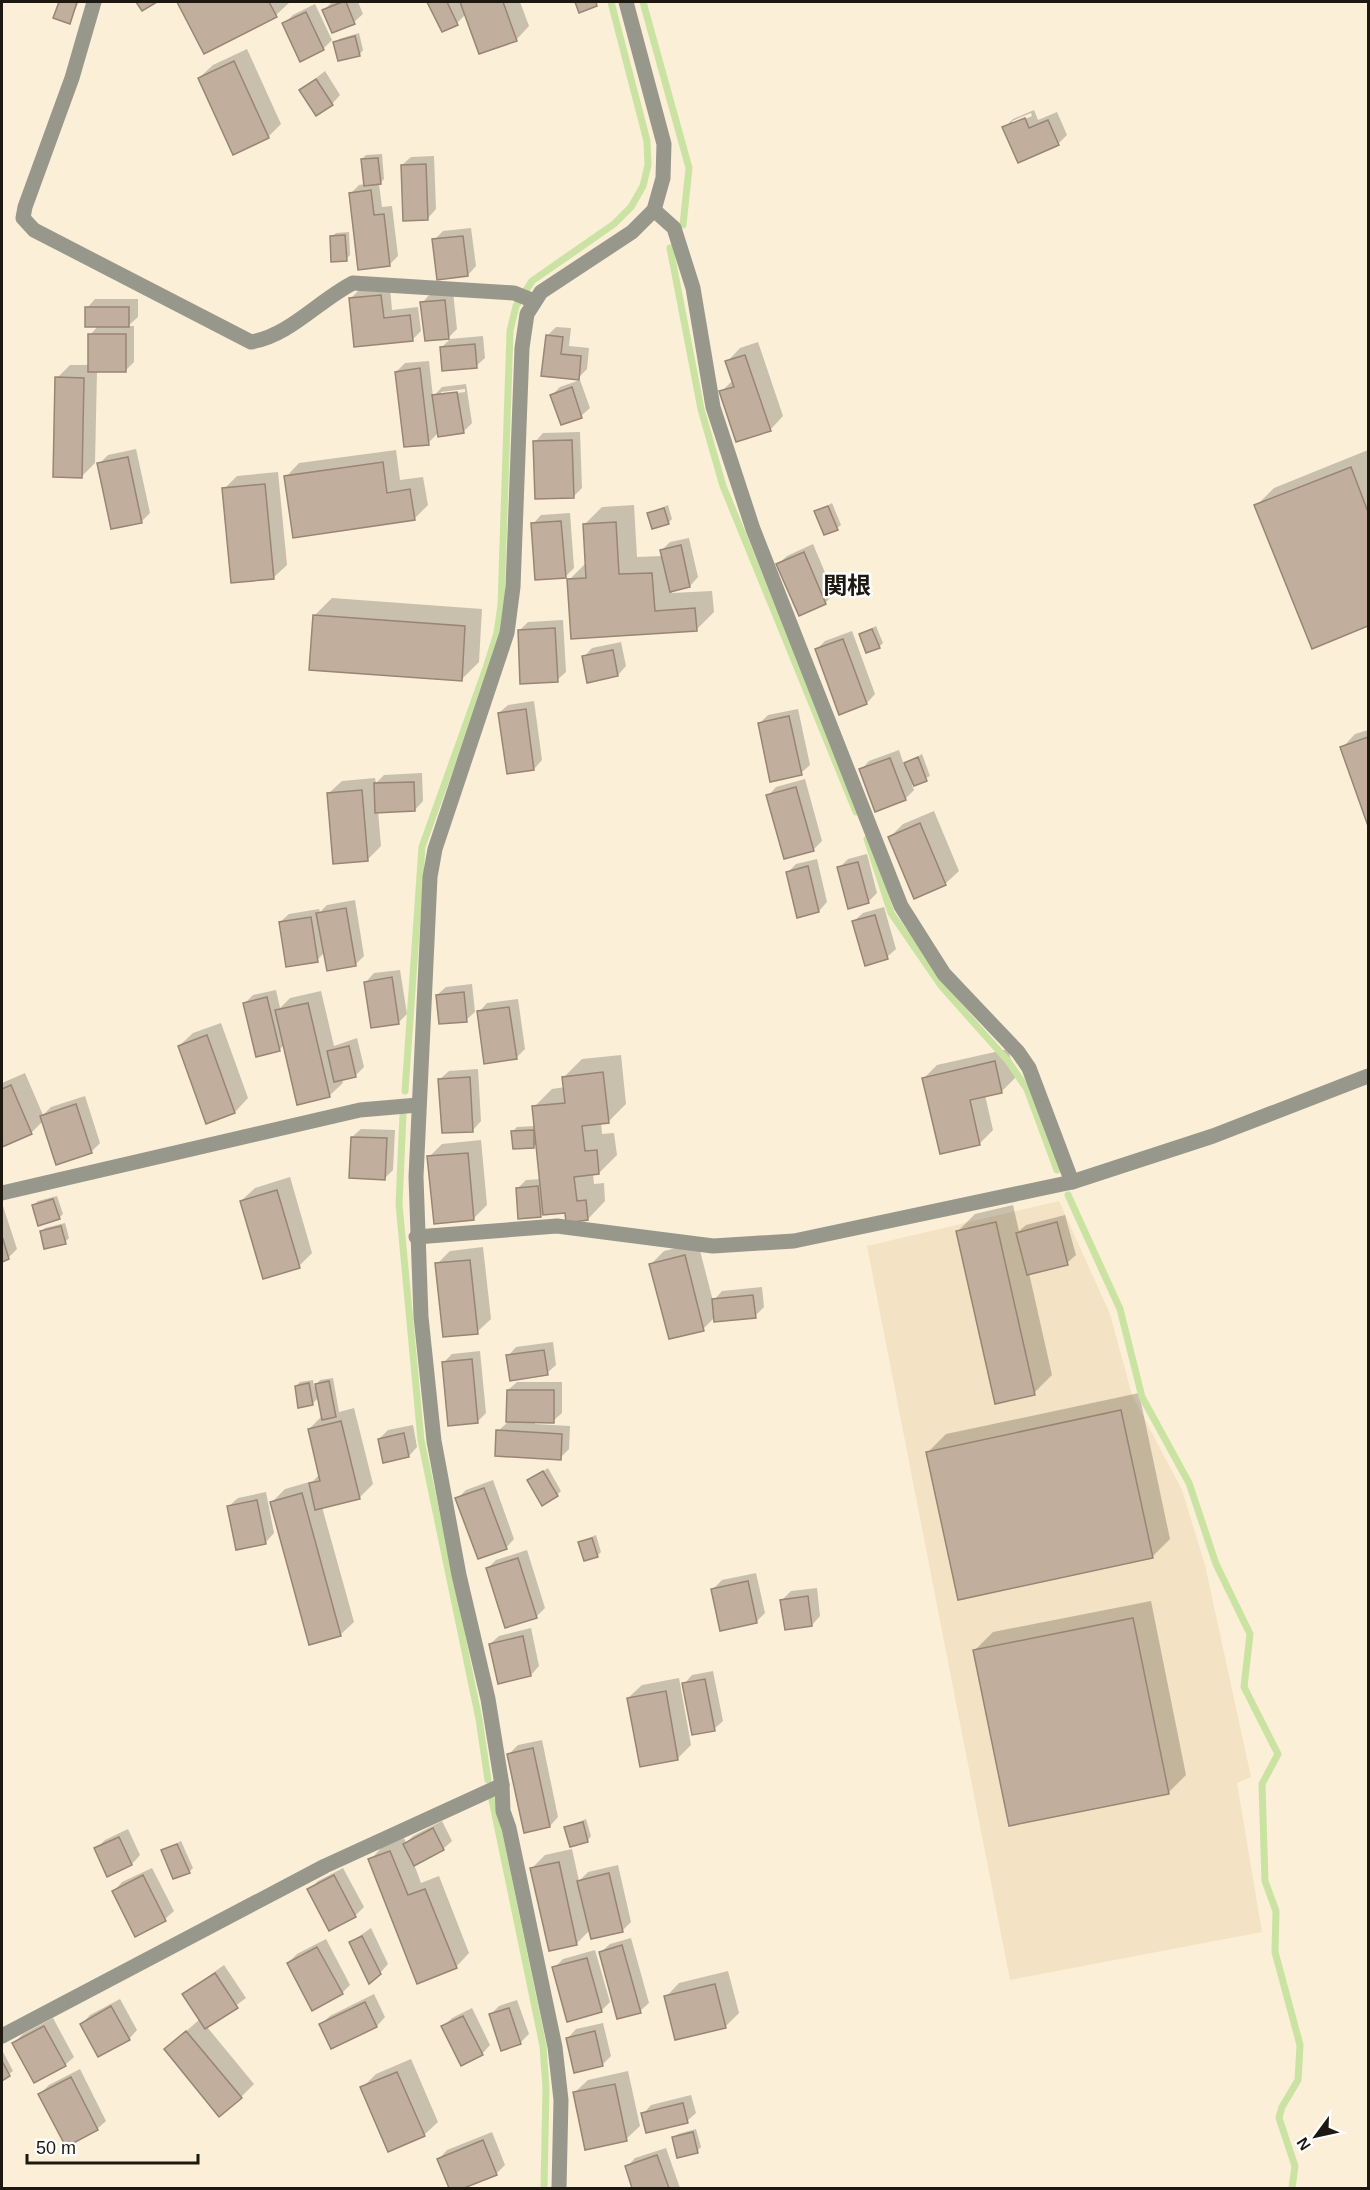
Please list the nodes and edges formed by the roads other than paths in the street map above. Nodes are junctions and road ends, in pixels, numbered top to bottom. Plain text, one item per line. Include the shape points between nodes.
1 (94, 2) edge
2 (626, 2) edge
3 (654, 210) junction
4 (532, 300) junction
5 (1368, 1076) edge
6 (418, 1105) junction
7 (1071, 1182) junction
8 (2, 1193) edge
9 (416, 1237) junction
10 (502, 1785) junction
11 (2, 2036) edge
12 (559, 2188) edge

1 - 4 street via 72,78 25,207 23,218 34,230 250,342 272,338 353,283 514,293
2 - 3 street via 664,144 663,178
3 - 4 street via 632,232
3 - 7 street via 674,228 693,288 714,407 753,530 901,906 944,974 1029,1068
4 - 6 street via 522,348 513,587 507,633 435,849 430,877
5 - 7 street via 1214,1136
6 - 8 street via 360,1110
6 - 9 street
7 - 9 street via 760,1245 713,1246 556,1226
9 - 10 street via 434,1441
10 - 11 street via 325,1866
10 - 12 street via 503,1811 555,2047 561,2100

